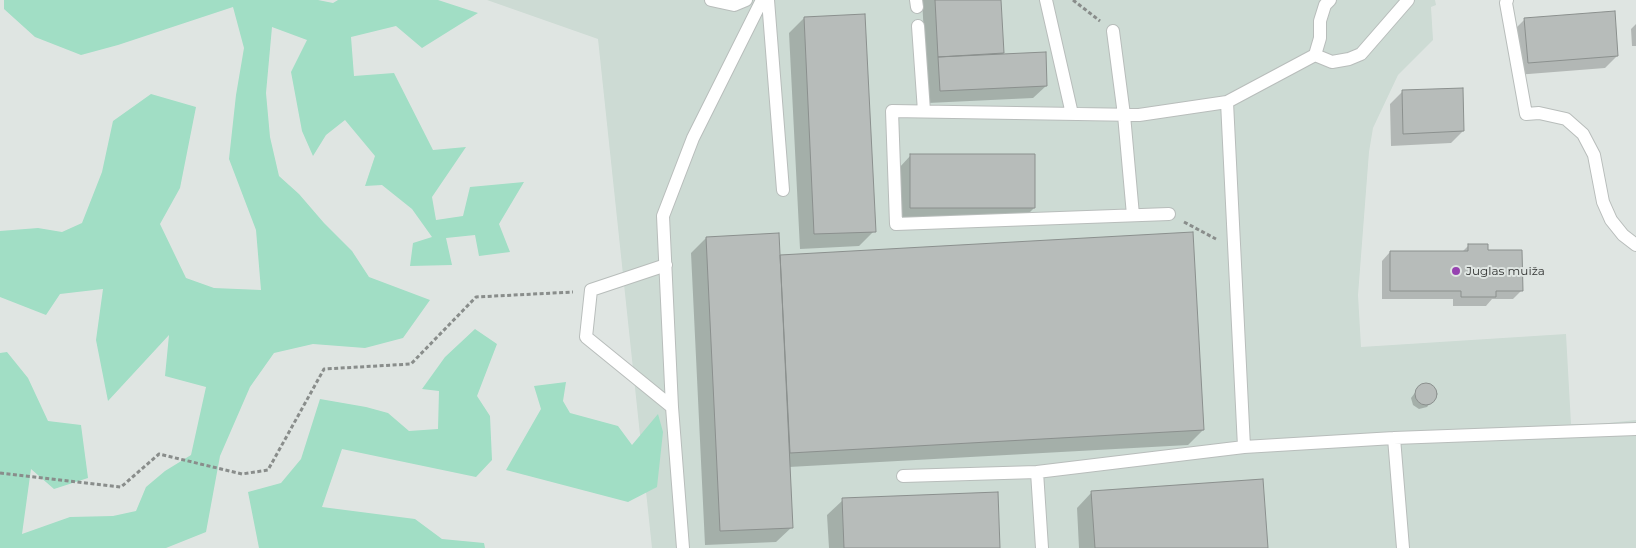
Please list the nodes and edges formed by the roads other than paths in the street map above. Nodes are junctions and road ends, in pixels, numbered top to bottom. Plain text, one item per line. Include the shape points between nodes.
1 (711, 0) edge
2 (746, 0) edge
3 (762, 0) edge
4 (768, 0) edge
5 (1046, 0) edge
6 (1330, 0) edge
7 (1408, 0) edge
8 (1507, 0) edge
9 (918, 26) dead end
10 (1112, 31) road end
11 (1315, 55) junction
12 (1227, 102) junction
13 (924, 111) junction
14 (1072, 114) junction
15 (1124, 114) junction
16 (783, 190) dead end
17 (1169, 214) road end
18 (1133, 215) junction
19 (1636, 245) edge
20 (666, 265) junction
21 (672, 407) junction
22 (1636, 429) edge
23 (1394, 438) junction
24 (1244, 447) junction
25 (1038, 472) junction
26 (903, 476) dead end
27 (683, 548) edge
28 (1042, 548) edge
29 (1403, 548) edge

1 - 2 lane via 734,5
3 - 20 lane via 693,138 664,216
4 - 16 lane
5 - 14 lane
6 - 11 lane via 1320,22
7 - 11 lane via 1361,54 1332,62
8 - 19 lane via 1526,114 1539,113 1566,119 1583,134 1594,154 1603,202 1610,220
9 - 13 lane
10 - 15 lane
11 - 12 lane
12 - 15 lane via 1139,115
12 - 24 lane
13 - 14 lane
13 - 18 lane via 892,111 896,224
14 - 15 lane
15 - 18 lane
17 - 18 lane
20 - 21 lane
20 - 21 lane via 591,290 586,337
21 - 27 lane
22 - 23 lane
23 - 24 lane
23 - 29 lane
24 - 25 lane
25 - 26 lane
25 - 28 lane

